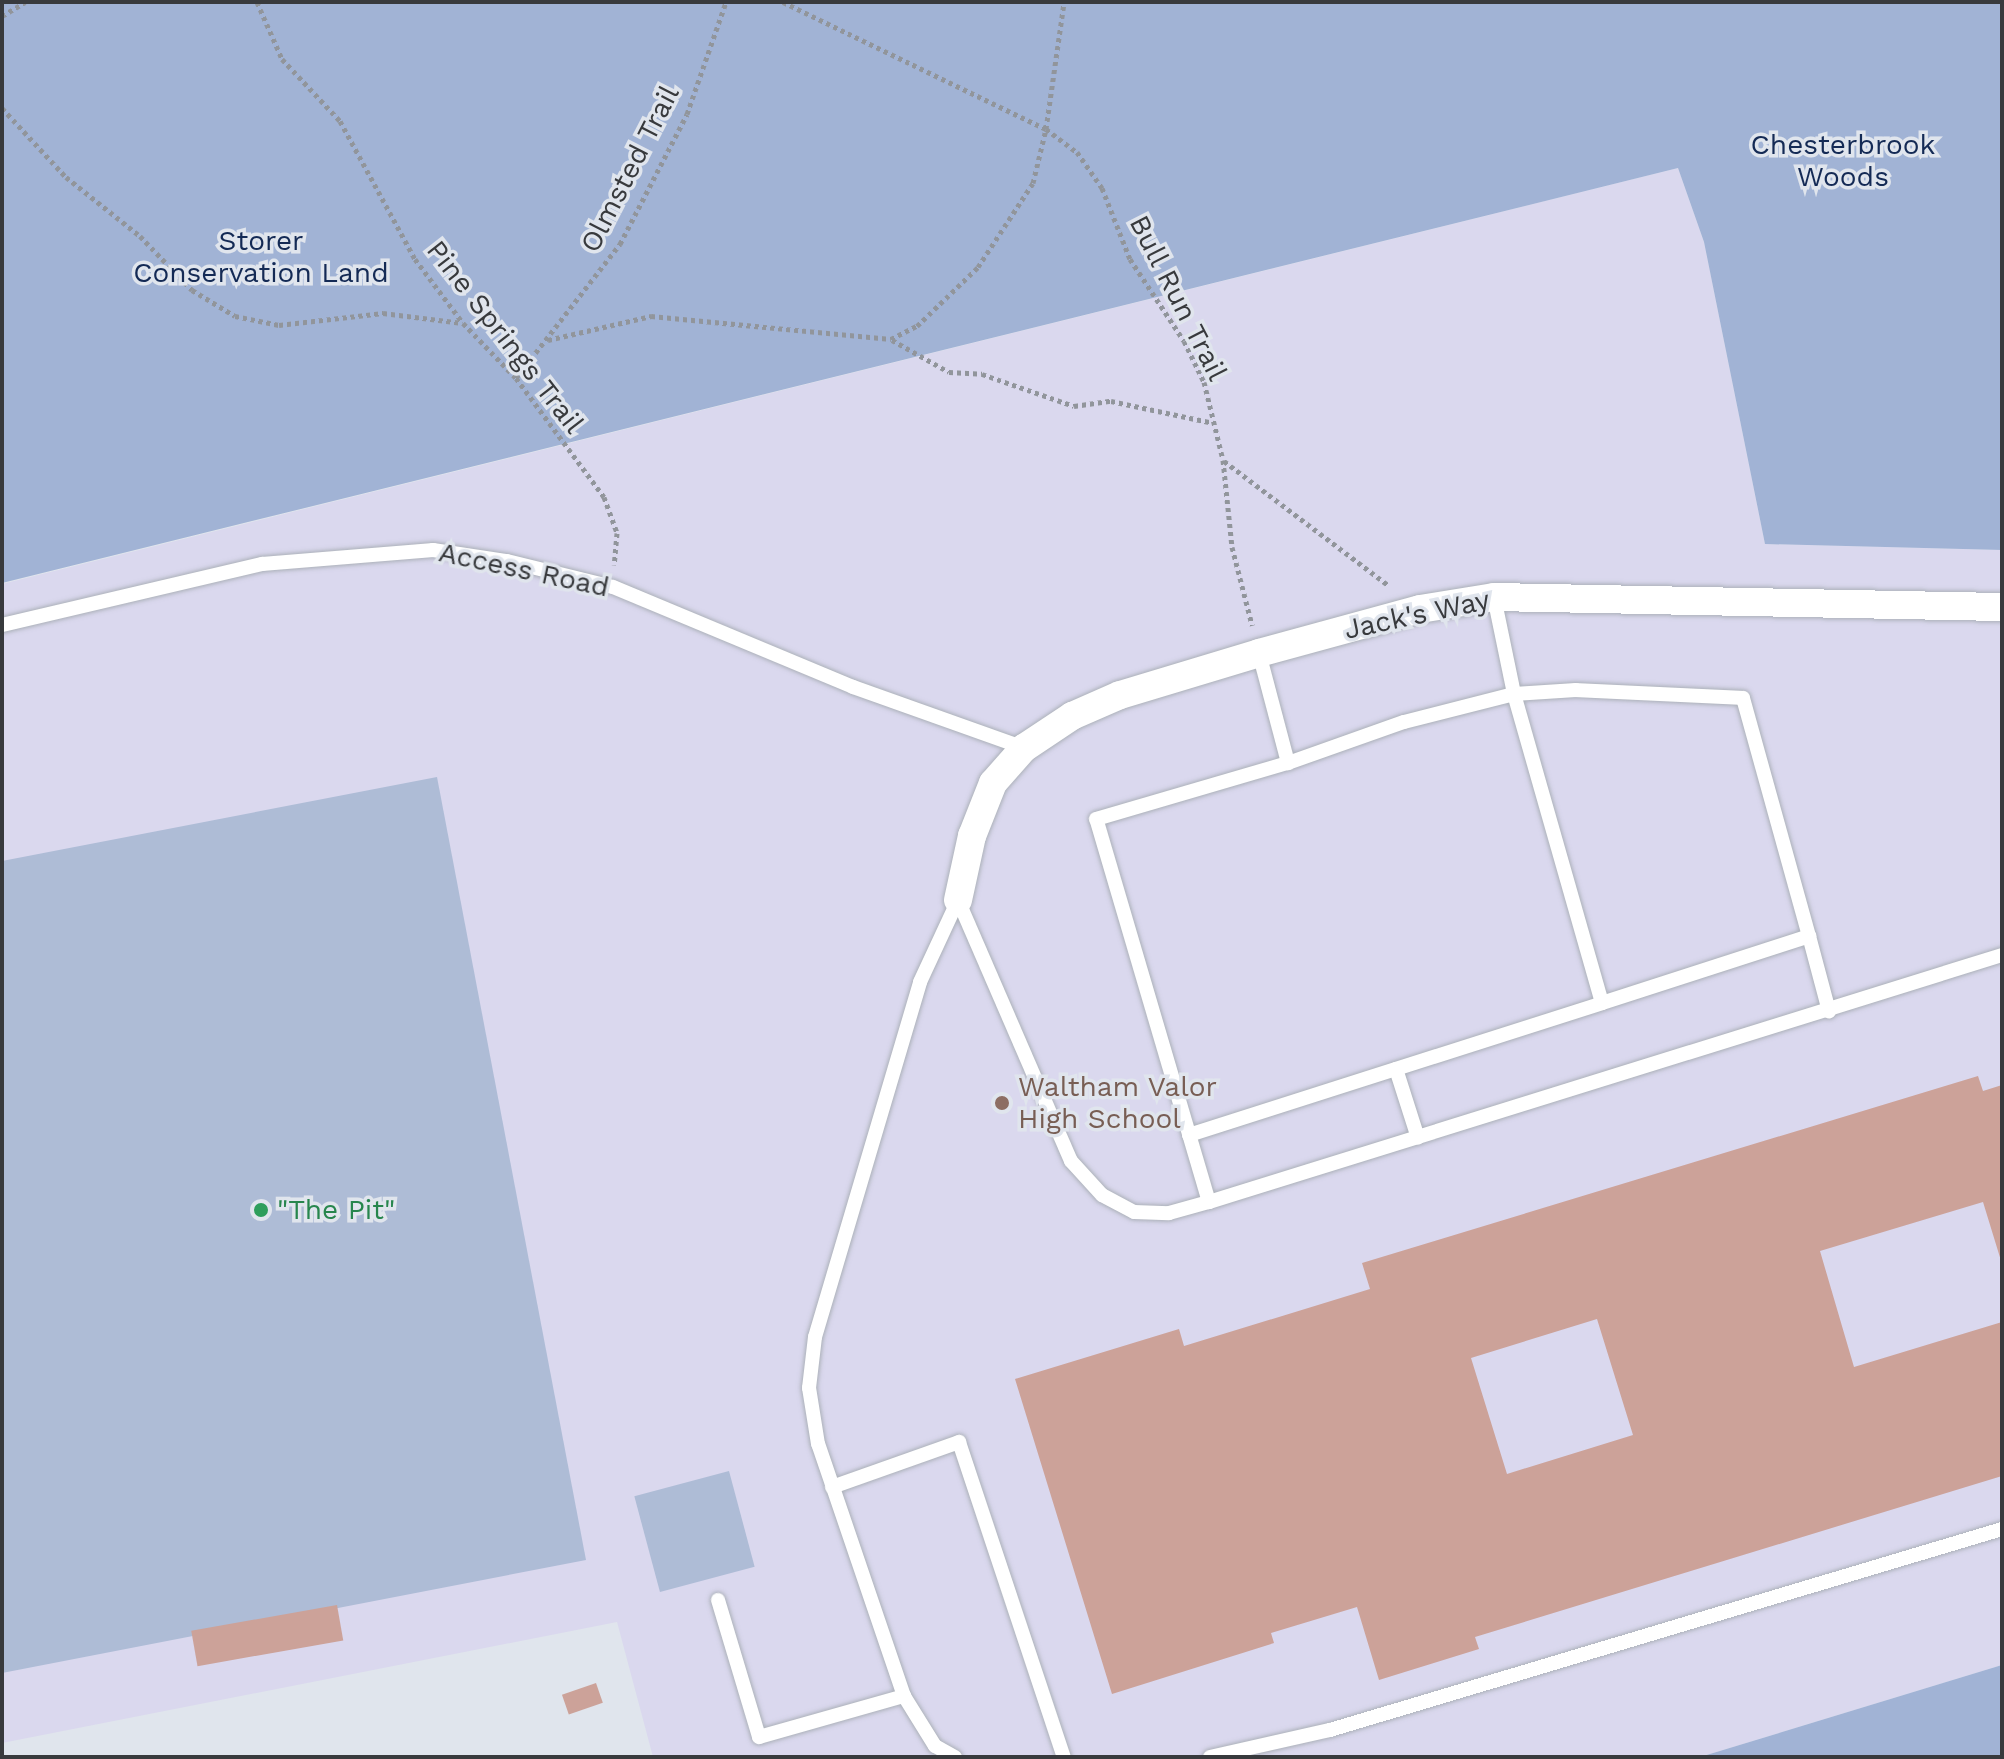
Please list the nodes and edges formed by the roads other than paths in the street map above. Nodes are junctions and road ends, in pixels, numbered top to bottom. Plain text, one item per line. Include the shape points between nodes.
1 (1494, 597) junction
2 (2002, 607) edge
3 (2, 625) edge
4 (1259, 653) junction
5 (1514, 694) junction
6 (1024, 748) junction
7 (1288, 763) junction
8 (958, 900) junction
9 (1809, 936) junction
10 (2002, 955) edge
11 (1602, 1003) junction
12 (1829, 1011) junction
13 (1396, 1069) junction
14 (1189, 1135) junction
15 (1418, 1138) junction
16 (1209, 1202) junction
17 (832, 1487) junction
18 (2002, 1529) edge
19 (718, 1600) dead end
20 (904, 1696) junction
21 (955, 1757) edge
22 (1064, 1757) edge
23 (1210, 1757) edge

1 - 2 street, Jack's Way
1 - 4 street, Jack's Way via 1420,609
1 - 5 lane
3 - 6 lane, Access Road via 250,566 384,550 433,550 613,587 853,687
4 - 6 street, Jack's Way via 1120,695 1072,716
4 - 7 lane
5 - 7 lane via 1404,722
5 - 9 lane via 1576,690 1743,698
5 - 11 lane
6 - 8 street, Jack's Way via 993,783 972,836
7 - 14 lane via 1096,819
8 - 16 lane via 1071,1161 1102,1195 1134,1212 1169,1213
8 - 17 lane via 920,982 815,1337 809,1388
9 - 11 lane
9 - 12 lane
10 - 12 lane
11 - 13 lane
12 - 15 lane
13 - 14 lane
13 - 15 lane
14 - 16 lane
15 - 16 lane
17 - 20 lane
17 - 22 lane via 959,1442
18 - 23 lane via 1355,1723
19 - 20 lane via 759,1737
20 - 21 lane via 935,1746

